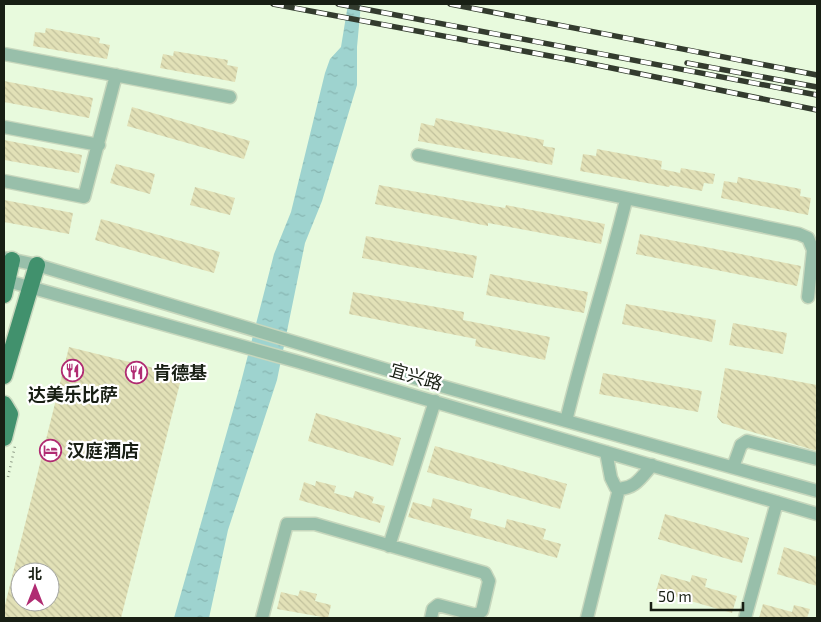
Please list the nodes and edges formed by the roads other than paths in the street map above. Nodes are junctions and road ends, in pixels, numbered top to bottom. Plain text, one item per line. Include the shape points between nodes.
1 (4, 54) edge
2 (116, 75) junction
3 (230, 97) dead end
4 (4, 127) edge
5 (99, 145) junction
6 (418, 155) dead end
7 (4, 181) edge
8 (626, 200) junction
9 (8, 259) edge
10 (37, 265) junction
11 (5, 285) edge
12 (30, 287) junction
13 (808, 297) dead end
14 (4, 376) edge
15 (435, 401) junction
16 (4, 404) edge
17 (566, 421) junction
18 (4, 438) edge
19 (606, 452) junction
20 (817, 459) edge
21 (652, 465) junction
22 (733, 467) junction
23 (619, 489) junction
24 (817, 491) edge
25 (777, 502) junction
26 (817, 514) edge
27 (389, 546) junction
28 (262, 618) edge
29 (431, 618) edge
30 (587, 618) edge
31 (745, 618) edge

1 - 2 street
2 - 3 street
2 - 5 street
4 - 5 street
5 - 7 street via 84,197
6 - 8 street
8 - 13 street via 808,238 814,250
8 - 17 street
9 - 10 street, 宜兴路
9 - 11 main road
10 - 12 main road
10 - 17 street, 宜兴路
11 - 12 street, 宜兴路
12 - 14 main road
12 - 15 street, 宜兴路
15 - 19 street, 宜兴路
15 - 27 street
16 - 18 main road via 10,414
17 - 22 street, 宜兴路
19 - 21 street, 宜兴路
19 - 23 street via 611,478
20 - 22 street via 747,441 741,445
21 - 23 street via 636,484
21 - 25 street, 宜兴路
22 - 24 street, 宜兴路
23 - 30 street
25 - 26 street, 宜兴路
25 - 31 street
27 - 28 street via 314,524 287,524
27 - 29 street via 485,573 489,581 482,611 476,614 438,604

